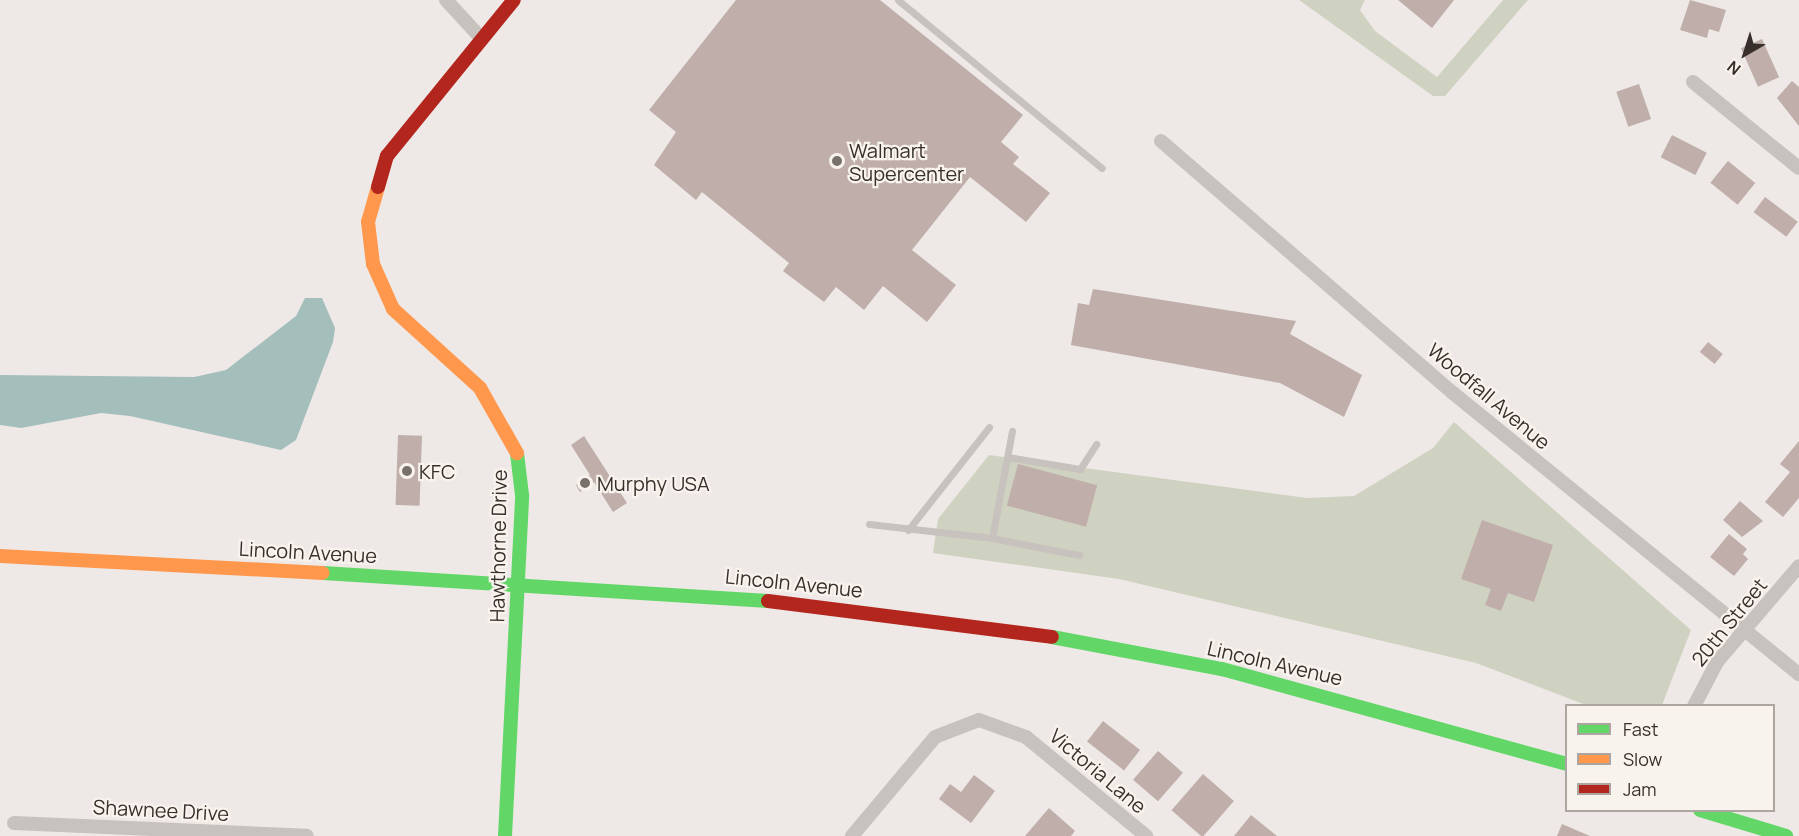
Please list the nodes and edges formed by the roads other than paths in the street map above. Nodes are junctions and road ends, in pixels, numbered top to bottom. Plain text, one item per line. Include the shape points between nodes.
1 (446, 0) edge
2 (514, 0) edge
3 (897, 0) edge
4 (482, 39) junction
5 (1693, 82) dead end
6 (1161, 141) dead end
7 (1102, 168) dead end
8 (1799, 168) edge
9 (989, 427) dead end
10 (1012, 430) dead end
11 (1096, 444) dead end
12 (1008, 458) junction
13 (869, 524) dead end
14 (908, 530) junction
15 (992, 538) junction
16 (1079, 555) dead end
17 (0, 556) edge
18 (1799, 566) edge
19 (518, 582) junction
20 (1747, 632) junction
21 (1799, 674) edge
22 (1695, 704) edge
23 (1565, 764) edge
24 (1704, 812) edge
25 (1705, 812) edge
26 (14, 822) dead end
27 (307, 836) edge
28 (505, 836) edge
29 (852, 836) edge
30 (1146, 836) edge
31 (1747, 836) edge
32 (1786, 836) edge

1 - 4 street
2 - 4 main road, Hawthorne Drive
3 - 7 lane
4 - 19 main road, Hawthorne Drive via 387,156 371,200 369,242 393,309 480,388 507,425 521,472
5 - 8 street
6 - 20 street, Woodfall Avenue via 1453,393
9 - 14 lane
10 - 12 lane
11 - 12 lane via 1080,469
12 - 15 lane
13 - 14 lane
14 - 15 lane
15 - 16 lane
17 - 19 main road, Lincoln Avenue
18 - 20 street, 20th Street
19 - 23 main road, Lincoln Avenue via 856,608 1099,644 1339,697
19 - 28 main road, Hawthorne Drive
20 - 21 street, Woodfall Avenue
20 - 22 street, 20th Street via 1717,662
24 - 31 main road
25 - 32 main road
26 - 27 street, Shawnee Drive
29 - 30 street, Victoria Lane via 924,747 949,727 997,722 1026,737

